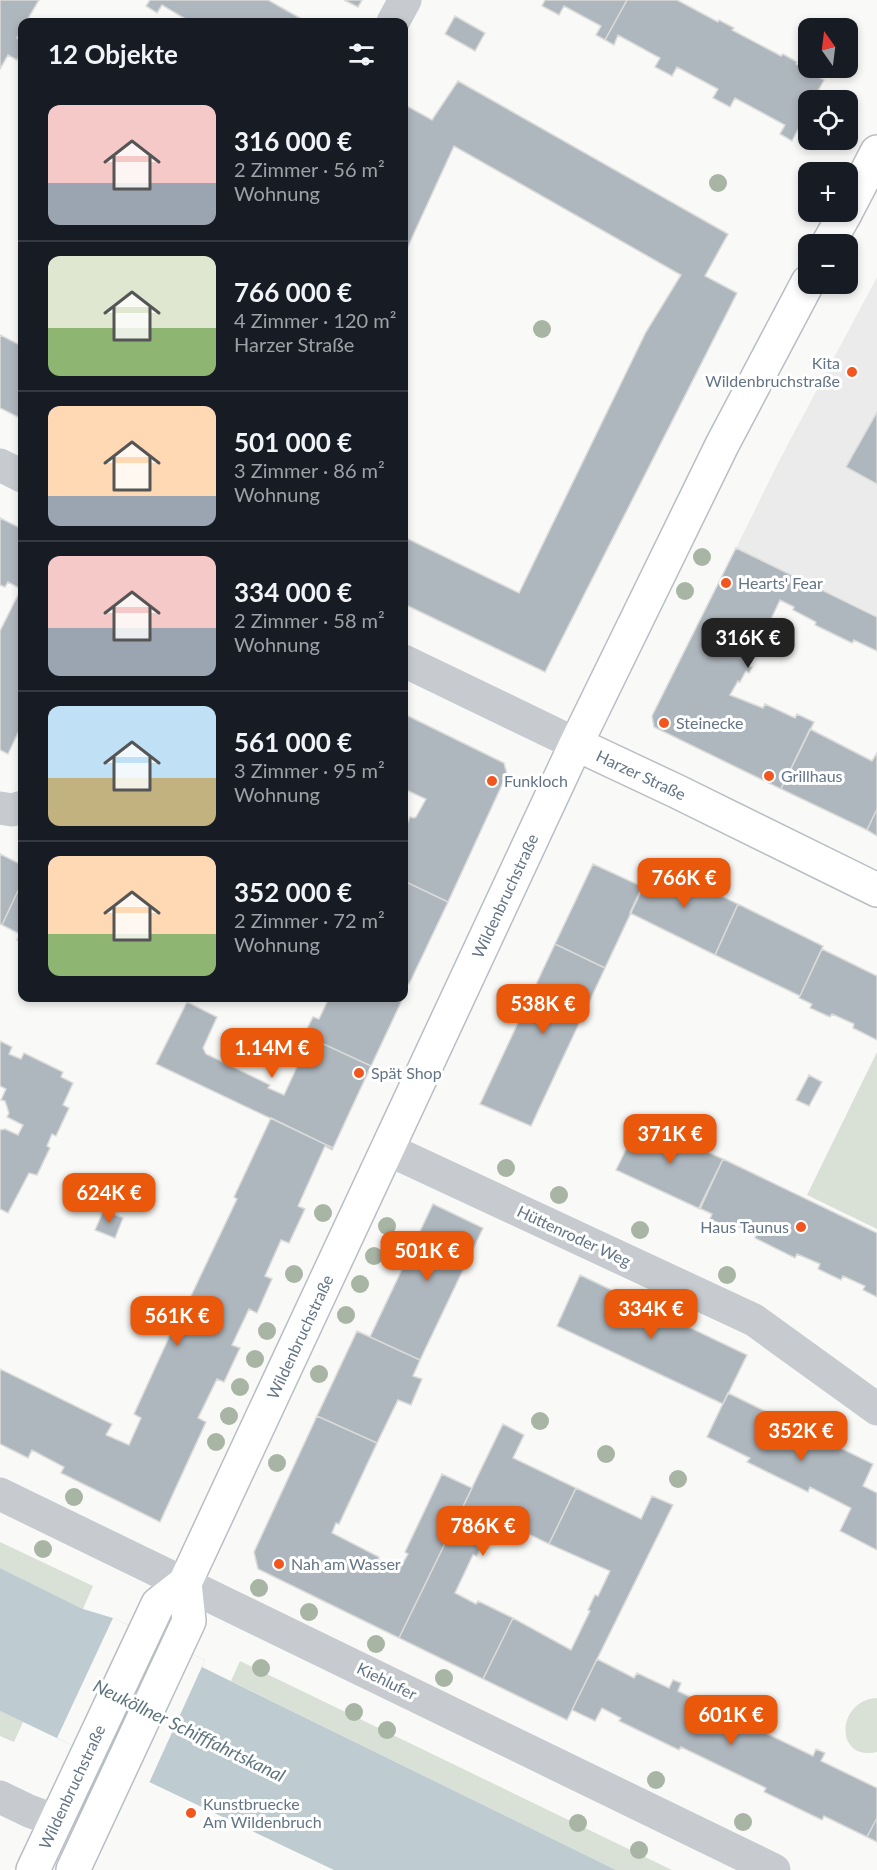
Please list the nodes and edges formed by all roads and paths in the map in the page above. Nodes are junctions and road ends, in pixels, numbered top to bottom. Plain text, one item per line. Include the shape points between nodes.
1 (405, 0) edge
2 (395, 18) edge
3 (877, 152) edge
4 (858, 189) edge
5 (802, 294) edge
6 (0, 465) edge
7 (18, 474) edge
8 (408, 664) edge
9 (576, 744) junction
10 (0, 808) edge
11 (18, 808) edge
12 (877, 890) edge
13 (387, 1149) junction
14 (877, 1409) edge
15 (0, 1494) edge
16 (185, 1583) junction
17 (0, 1797) edge
18 (56, 1821) junction
19 (33, 1870) edge
20 (73, 1870) edge
21 (774, 1870) edge

1 - 2 street
3 - 4 street
5 - 9 street, Wildenbruchstraße via 712,464
6 - 7 street
8 - 9 street, Harzer Straße
9 - 12 street, Harzer Straße
9 - 13 street, Wildenbruchstraße
10 - 11 street
13 - 14 street, Hüttenroder Weg via 754,1320
13 - 16 street, Wildenbruchstraße
15 - 16 street, Kiehlufer
16 - 18 street, Wildenbruchstraße via 158,1604
16 - 20 street via 189,1621
16 - 21 street, Kiehlufer
17 - 18 street
18 - 19 street, Wildenbruchstraße

